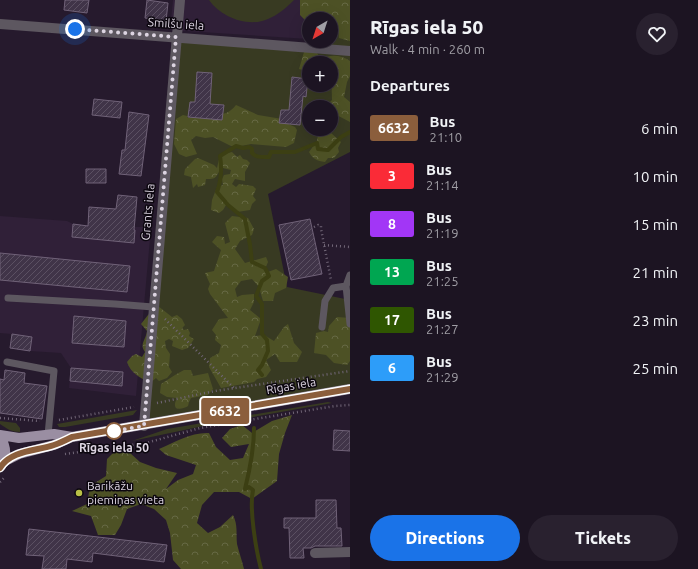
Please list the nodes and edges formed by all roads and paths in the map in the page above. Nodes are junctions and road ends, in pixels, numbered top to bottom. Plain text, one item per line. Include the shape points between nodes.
1 (180, 0) edge
2 (0, 24) edge
3 (176, 37) junction
4 (350, 51) edge
5 (314, 227) dead end
6 (324, 245) junction
7 (350, 247) edge
8 (350, 275) edge
9 (346, 286) junction
10 (333, 288) junction
11 (8, 298) dead end
12 (153, 307) junction
13 (166, 319) dead end
14 (350, 324) edge
15 (322, 328) dead end
16 (7, 362) dead end
17 (350, 371) edge
18 (234, 388) junction
19 (350, 389) edge
20 (158, 402) dead end
21 (350, 406) edge
22 (133, 407) dead end
23 (0, 418) edge
24 (50, 422) junction
25 (144, 426) junction
26 (48, 435) junction
27 (0, 436) edge
28 (72, 437) junction
29 (59, 455) dead end
30 (2, 465) edge
31 (350, 552) edge
32 (316, 553) dead end

1 - 3 street, Grants iela
2 - 3 street, Smilšu iela
3 - 4 street, Smilšu iela
3 - 12 street, Grants iela
5 - 6 path via 321,226
6 - 7 path
6 - 10 path
8 - 9 lane
9 - 10 lane
9 - 14 lane
10 - 15 lane via 324,301
11 - 12 lane
12 - 25 street, Grants iela
13 - 18 path
16 - 24 lane via 54,371
17 - 18 path
18 - 20 path
19 - 25 main road, Rīgas iela
21 - 29 path via 335,406 200,428 146,443
22 - 24 path
23 - 24 path
24 - 26 lane
25 - 28 main road, Rīgas iela
26 - 27 main road, Rīgas iela via 19,438
26 - 28 main road, Rīgas iela
27 - 30 main road via 5,452
28 - 30 main road, Rīgas iela via 54,445 18,454
31 - 32 street

